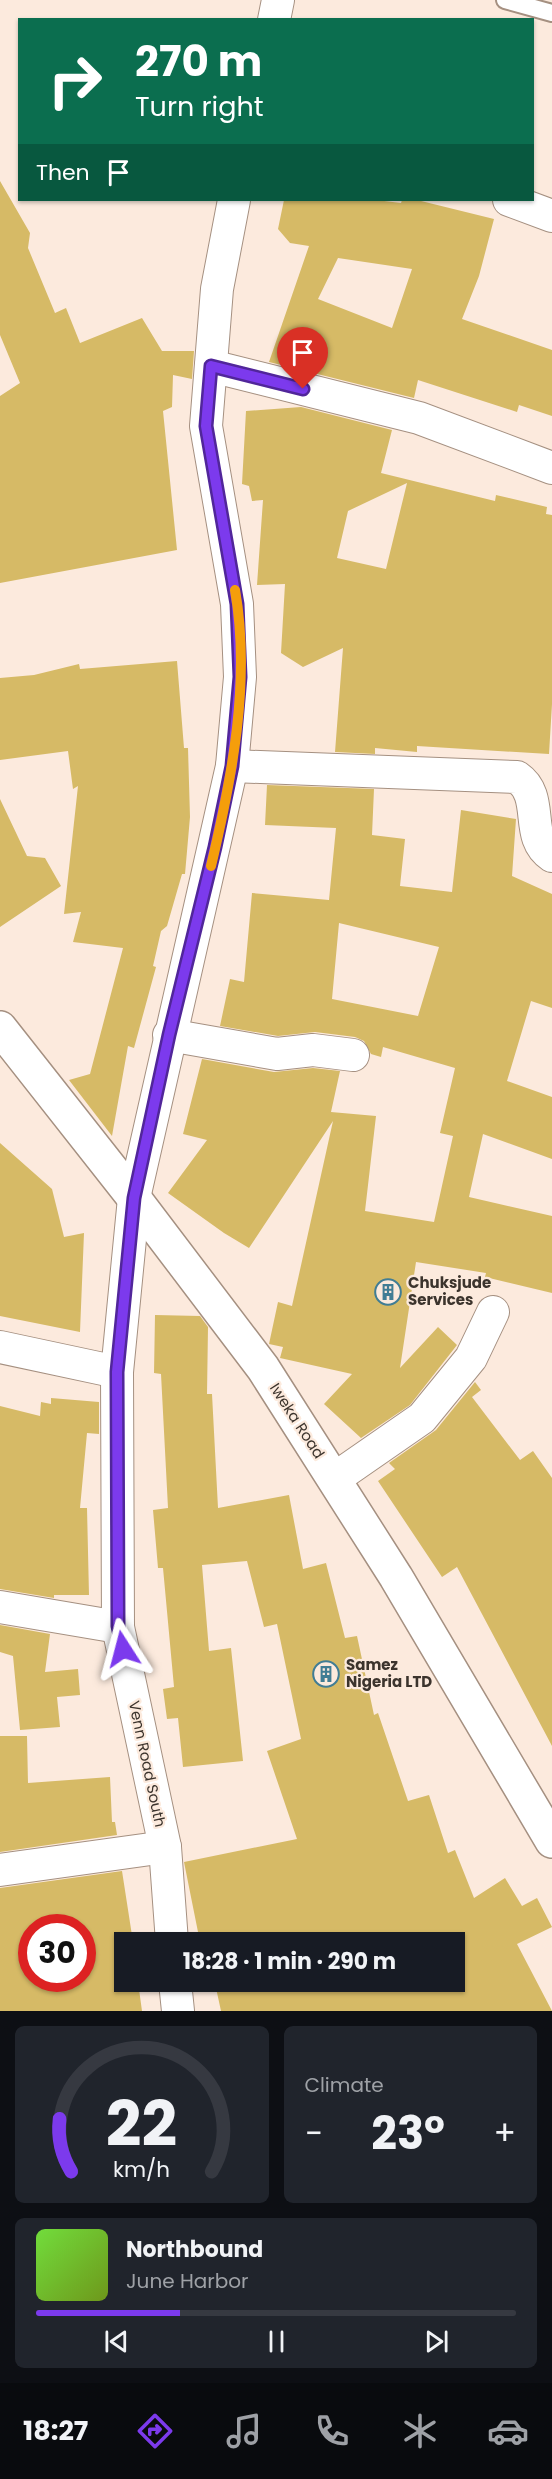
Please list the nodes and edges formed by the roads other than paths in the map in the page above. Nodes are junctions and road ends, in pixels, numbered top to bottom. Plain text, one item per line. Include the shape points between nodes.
1 (278, 0) edge
2 (505, 0) edge
3 (552, 13) edge
4 (274, 18) edge
5 (234, 201) edge
6 (512, 201) edge
7 (552, 216) edge
8 (211, 366) junction
9 (552, 468) edge
10 (232, 766) junction
11 (552, 856) edge
12 (0, 1028) edge
13 (169, 1035) junction
14 (353, 1055) dead end
15 (134, 1198) junction
16 (493, 1312) dead end
17 (0, 1347) edge
18 (117, 1372) junction
19 (334, 1479) junction
20 (0, 1607) edge
21 (118, 1626) junction
22 (552, 1841) edge
23 (165, 1847) junction
24 (0, 1870) edge
25 (171, 1932) edge
26 (176, 1992) edge
27 (178, 2011) edge

1 - 4 street
2 - 3 lane
5 - 8 street, Venn Road South via 217,289
6 - 7 street
8 - 9 street via 419,418
8 - 10 street, Venn Road South via 206,426 237,604 240,677
10 - 11 street via 517,777 530,789 538,841
10 - 13 street, Venn Road South
12 - 15 main road, Iweka Road
13 - 14 street via 277,1054 313,1050
13 - 15 street, Venn Road South
15 - 18 street, Venn Road South
15 - 19 main road, Iweka Road via 263,1368
16 - 19 street via 471,1358 422,1418
17 - 18 street
18 - 21 street, Venn Road South
19 - 22 main road, Iweka Road
20 - 21 street
21 - 23 street, Venn Road South
23 - 24 street
23 - 25 street, Venn Road South
26 - 27 street

